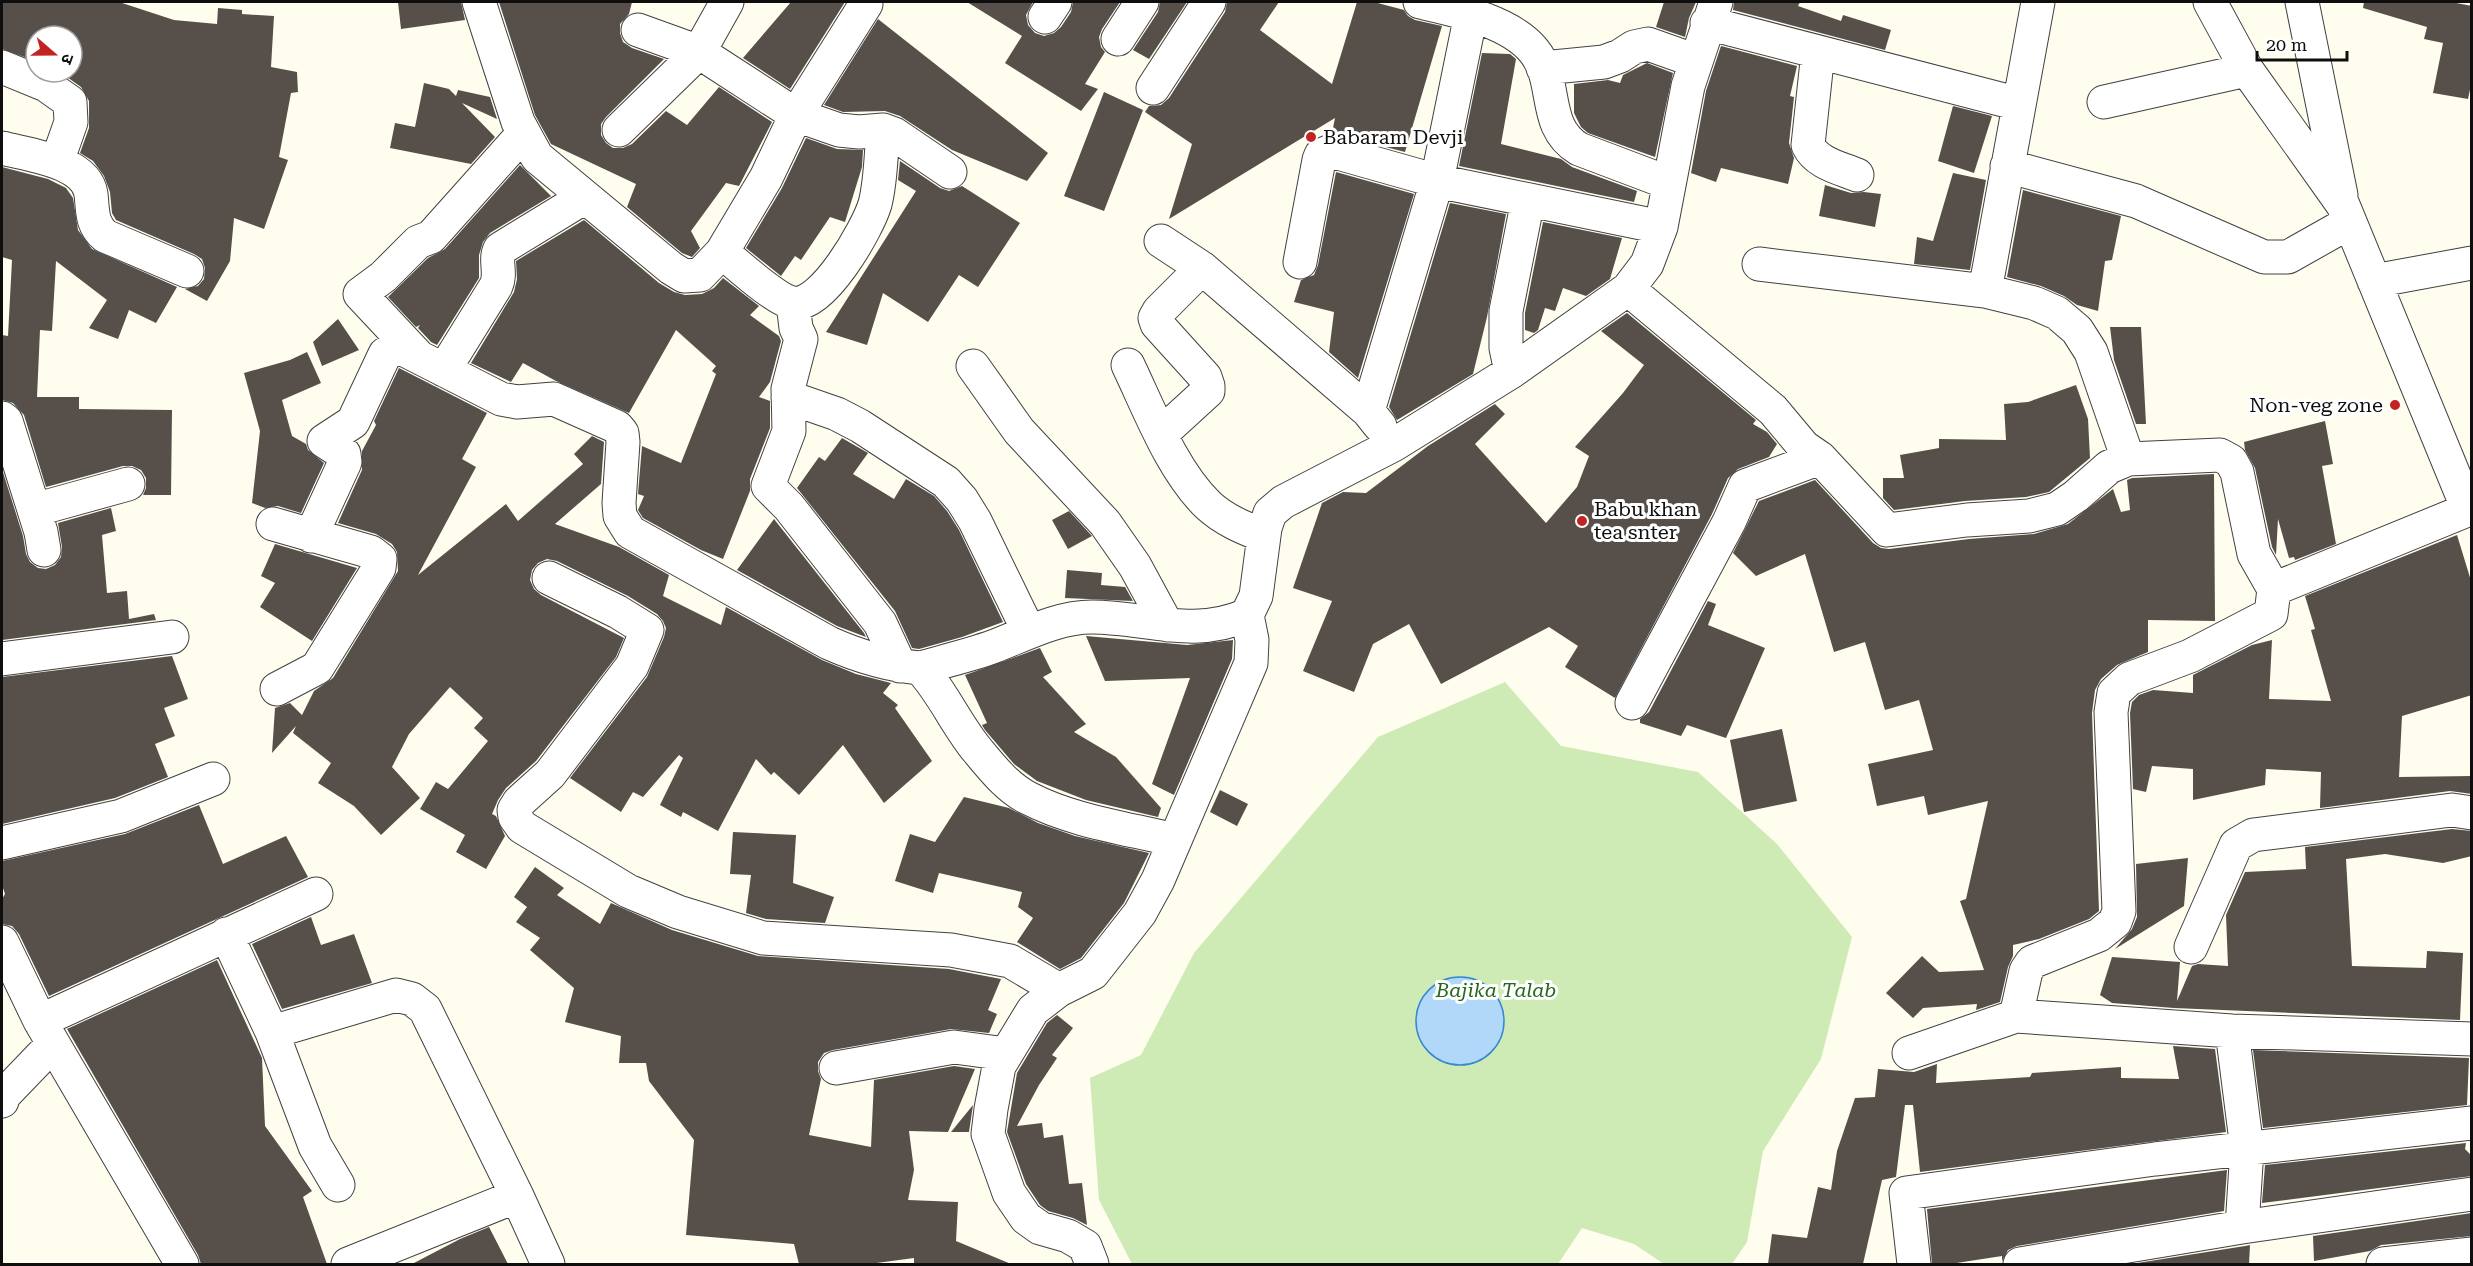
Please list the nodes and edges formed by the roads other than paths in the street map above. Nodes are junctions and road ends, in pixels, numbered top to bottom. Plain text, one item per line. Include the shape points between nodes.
1 (479, 2) edge
2 (727, 2) edge
3 (1142, 2) edge
4 (1209, 2) edge
5 (1420, 2) edge
6 (2038, 2) edge
7 (2210, 2) edge
8 (2302, 2) edge
9 (866, 4) dead end
10 (1711, 12) edge
11 (1471, 15) junction
12 (638, 30) dead end
13 (1118, 39) dead end
14 (699, 52) junction
15 (1818, 52) junction
16 (1696, 61) junction
17 (2, 67) edge
18 (1543, 68) junction
19 (2247, 70) junction
20 (1153, 88) dead end
21 (2104, 102) dead end
22 (2019, 104) junction
23 (796, 115) junction
24 (619, 129) dead end
25 (883, 130) junction
26 (523, 134) junction
27 (2, 148) edge
28 (57, 162) junction
29 (2007, 166) junction
30 (950, 172) dead end
31 (1857, 175) dead end
32 (1437, 181) junction
33 (1669, 183) junction
34 (585, 196) junction
35 (1528, 200) junction
36 (2347, 214) junction
37 (1661, 227) junction
38 (1161, 241) dead end
39 (722, 252) junction
40 (1300, 262) dead end
41 (2472, 263) edge
42 (1759, 264) dead end
43 (1202, 268) junction
44 (187, 271) dead end
45 (2374, 281) junction
46 (1628, 289) junction
47 (1985, 291) junction
48 (793, 303) junction
49 (433, 365) junction
50 (1128, 365) dead end
51 (973, 366) dead end
52 (1511, 372) junction
53 (788, 397) junction
54 (1368, 411) junction
55 (2, 418) edge
56 (1161, 434) junction
57 (1395, 444) junction
58 (1820, 458) junction
59 (2128, 459) junction
60 (128, 484) dead end
61 (2472, 508) edge
62 (34, 510) junction
63 (273, 524) dead end
64 (311, 536) junction
65 (1264, 536) junction
66 (44, 550) dead end
67 (549, 578) dead end
68 (2274, 589) junction
69 (1247, 615) junction
70 (1167, 625) junction
71 (1029, 632) junction
72 (172, 637) dead end
73 (2, 659) edge
74 (910, 667) junction
75 (277, 689) dead end
76 (1632, 703) dead end
77 (213, 779) dead end
78 (2472, 813) edge
79 (1174, 840) junction
80 (2, 843) edge
81 (316, 894) dead end
82 (226, 934) junction
83 (2, 942) edge
84 (2191, 947) dead end
85 (1059, 990) junction
86 (2016, 1016) junction
87 (2232, 1031) junction
88 (272, 1032) junction
89 (46, 1033) junction
90 (2472, 1039) edge
91 (1909, 1053) dead end
92 (1006, 1054) junction
93 (836, 1068) dead end
94 (2, 1101) edge
95 (2472, 1123) edge
96 (2247, 1149) junction
97 (338, 1185) dead end
98 (2472, 1194) edge
99 (517, 1196) junction
100 (2242, 1227) junction
101 (2472, 1254) edge
102 (182, 1264) edge
103 (348, 1264) edge
104 (548, 1264) edge
105 (1092, 1264) edge
106 (1914, 1264) edge
107 (2020, 1264) edge
108 (2386, 1264) edge

1 - 26 street
2 - 14 street
3 - 13 street
4 - 20 street
5 - 11 street
6 - 22 street
7 - 19 street
8 - 36 street
9 - 23 street
10 - 15 street
10 - 16 street
11 - 18 street via 1524,42
11 - 32 street
12 - 14 street
14 - 23 street
14 - 24 street
15 - 22 street
15 - 31 street via 1808,145 1820,159
16 - 18 street via 1641,44 1604,62
16 - 33 street
17 - 28 street via 45,85 70,102 71,122
18 - 33 street via 1554,117 1567,142
19 - 21 street
19 - 36 street
22 - 29 street
23 - 25 street via 839,130
23 - 39 street via 766,178
25 - 30 street via 902,137
25 - 48 street via 876,201 865,230 820,292 801,304
26 - 34 street via 537,157
26 - 49 street via 431,237 418,242 360,294
27 - 28 street
28 - 44 street via 86,180 95,224 105,236
29 - 36 street via 2136,201 2264,257 2288,257
29 - 47 street
32 - 35 street
32 - 40 street via 1325,152 1317,169
32 - 54 street
33 - 37 street
34 - 39 street via 684,276 700,275
34 - 49 street via 500,249 496,286
35 - 37 street
35 - 52 street via 1506,311 1506,348
36 - 45 street
37 - 46 street via 1647,264
38 - 43 street
39 - 48 street
41 - 45 street
42 - 47 street
43 - 54 street
43 - 56 street via 1155,318 1156,324 1205,377 1208,391
45 - 61 street via 2463,497
46 - 52 street
46 - 58 street via 1773,410 1804,447
47 - 59 street via 2034,303 2057,313 2077,330 2091,352
48 - 53 street via 801,339
49 - 64 street via 397,346 385,354 353,422 324,441 344,454 345,462
49 - 74 street via 501,399 554,399 617,427 623,442 620,516 630,532 829,644 853,654
50 - 56 street
51 - 70 street via 1019,431 1105,523 1135,566
52 - 57 street
53 - 71 street via 845,418 946,482 975,521
53 - 74 street via 789,430 768,486 789,507
54 - 57 street
55 - 62 street
56 - 65 street via 1194,489 1209,505 1237,525
57 - 65 street via 1283,502 1270,513
58 - 59 street via 1887,531 2029,516 2057,509 2109,466
58 - 76 street via 1745,486
59 - 68 street via 2220,455 2231,461 2254,554
60 - 62 street
61 - 68 street
62 - 66 street
63 - 64 street
64 - 75 street via 371,552 380,559 379,568 317,668
65 - 69 street via 1256,596
67 - 85 street via 648,630 632,666 550,774 519,802 514,817 522,827 628,891 742,932 763,938 975,954 1010,961
68 - 86 street via 2271,614 2190,656 2129,679 2114,693 2111,712 2119,911 2115,922 2099,935 2032,962 2026,971
69 - 70 street via 1205,627
69 - 79 street via 1253,652 1247,674
70 - 71 street via 1092,617 1064,620
71 - 74 street via 994,646
72 - 73 street
74 - 79 street via 927,676 978,751 1005,782 1026,798 1064,813
77 - 80 street via 121,816
78 - 84 street via 2452,810 2253,835 2236,845
79 - 85 street via 1140,913 1094,973
81 - 82 street
82 - 88 street
82 - 89 street
83 - 89 street
85 - 92 street via 1033,1010
86 - 87 street
86 - 91 street
87 - 90 street
87 - 96 street
88 - 97 street via 315,1146
88 - 99 street via 396,995 412,999 424,1009
89 - 94 street
89 - 102 street
92 - 93 street via 954,1047
92 - 105 street via 999,1066 988,1134 998,1167 1026,1218 1040,1228 1085,1246
95 - 96 street
96 - 100 street
96 - 106 street via 1906,1193
98 - 100 street
99 - 103 street
99 - 104 street
100 - 107 street
101 - 108 street

